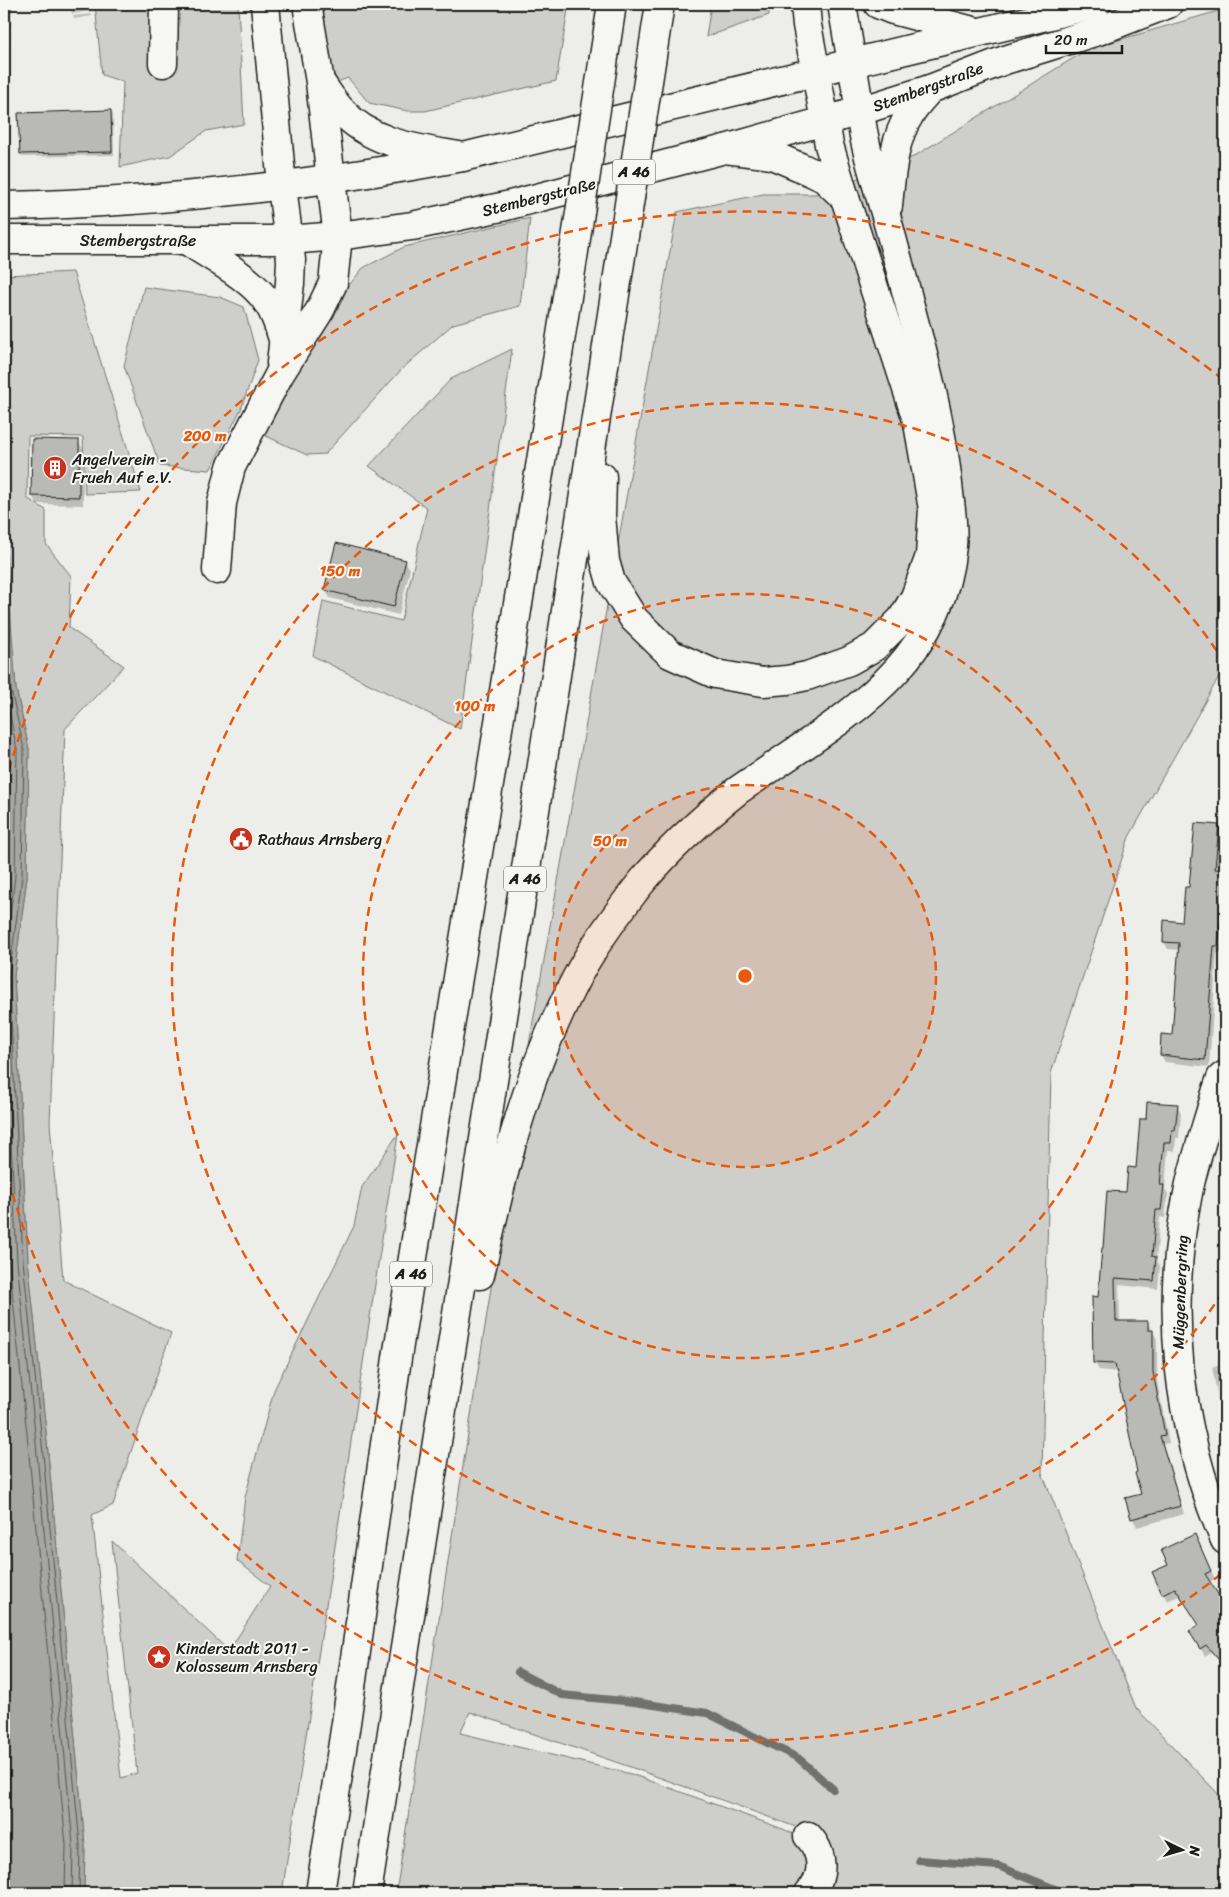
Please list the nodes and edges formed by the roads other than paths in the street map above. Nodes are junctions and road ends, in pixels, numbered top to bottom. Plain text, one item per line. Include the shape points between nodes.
1 (164, 4) edge
2 (265, 4) edge
3 (307, 4) edge
4 (612, 4) edge
5 (660, 4) edge
6 (806, 4) edge
7 (842, 4) edge
8 (878, 4) edge
9 (1096, 4) edge
10 (1168, 4) edge
11 (977, 32) junction
12 (853, 62) junction
13 (163, 63) dead end
14 (816, 71) junction
15 (320, 82) junction
16 (930, 89) junction
17 (860, 111) junction
18 (825, 121) junction
19 (726, 149) junction
20 (463, 157) junction
21 (331, 180) junction
22 (282, 186) junction
23 (845, 198) junction
24 (15, 206) edge
25 (886, 217) junction
26 (338, 236) junction
27 (14, 240) edge
28 (186, 240) junction
29 (288, 240) junction
30 (284, 343) junction
31 (608, 347) junction
32 (279, 375) junction
33 (217, 570) dead end
34 (1225, 1075) edge
35 (443, 1403) junction
36 (1225, 1540) edge
37 (808, 1836) dead end
38 (810, 1892) edge
39 (320, 1893) edge
40 (367, 1893) edge

1 - 13 main road
2 - 22 main road
3 - 15 main road
4 - 39 main road, A 46, bridge via 398,1351
5 - 31 main road, A 46, bridge
6 - 14 main road
7 - 12 main road
8 - 11 main road
9 - 11 main road
10 - 16 main road, Stembergstraße
11 - 12 main road
12 - 14 main road
12 - 17 main road
14 - 18 main road
14 - 20 main road
15 - 20 main road via 342,112 368,132 390,142
15 - 21 main road
16 - 17 main road, Stembergstraße
16 - 25 main road via 910,113 900,134
17 - 18 main road, Stembergstraße
17 - 25 main road via 863,136
18 - 19 main road, Stembergstraße
18 - 23 main road
19 - 23 main road via 772,156 800,167 824,178
19 - 26 main road, Stembergstraße via 497,208 412,226
20 - 21 main road
21 - 22 main road
21 - 26 main road
22 - 24 main road via 138,200
22 - 29 main road
23 - 31 main road via 918,423 934,509 930,556 915,597 902,619 874,647 849,661 807,676 763,682 715,674 670,654 634,619 611,582 604,561 601,516
25 - 35 main road via 933,394 948,466 953,521 949,567 942,594 927,629 892,677 862,704 739,790 676,845 641,883 587,958 547,1039 525,1099 498,1195 469,1324
26 - 29 main road, Stembergstraße
26 - 32 main road via 334,283
27 - 28 main road, Stembergstraße
28 - 29 main road, Stembergstraße
28 - 30 main road via 262,294 277,320
29 - 30 main road via 291,260
30 - 32 main road
31 - 35 main road, A 46
32 - 33 main road via 226,482
34 - 36 main road, Müggenbergring via 1221,1078 1189,1190 1179,1254 1176,1320 1180,1374 1190,1433 1210,1504
35 - 40 main road, A 46
37 - 38 main road via 819,1851 820,1860 818,1881

